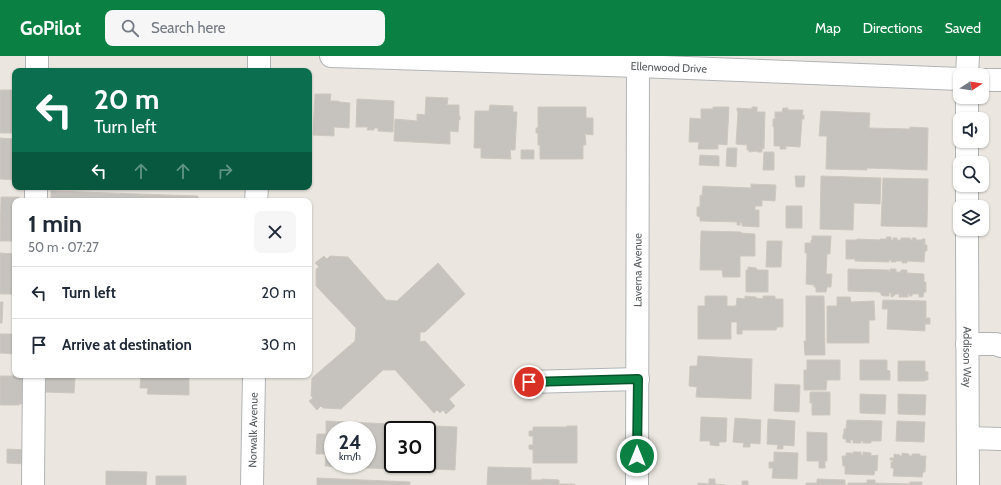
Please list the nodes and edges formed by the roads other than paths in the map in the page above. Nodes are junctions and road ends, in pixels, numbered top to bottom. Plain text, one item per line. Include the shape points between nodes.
1 (37, 56) edge
2 (259, 56) edge
3 (330, 56) edge
4 (968, 56) edge
5 (638, 61) edge
6 (37, 68) edge
7 (259, 68) edge
8 (967, 68) edge
9 (953, 79) edge
10 (989, 80) edge
11 (1001, 80) edge
12 (967, 236) edge
13 (967, 344) junction
14 (999, 344) edge
15 (34, 378) edge
16 (254, 378) edge
17 (638, 379) junction
18 (529, 382) dead end
19 (968, 438) junction
20 (1001, 439) edge
21 (33, 485) edge
22 (252, 485) edge
23 (637, 485) edge
24 (968, 485) edge

1 - 6 street
2 - 7 street
3 - 5 street, Ellenwood Drive
4 - 8 street
5 - 9 street, Ellenwood Drive
5 - 17 street, Laverna Avenue
10 - 11 street
12 - 13 street, Addison Way
13 - 14 street
13 - 19 street, Addison Way
15 - 21 street
16 - 22 street, Norwalk Avenue
17 - 18 street
17 - 23 street, Laverna Avenue
19 - 20 street
19 - 24 street, Addison Way

